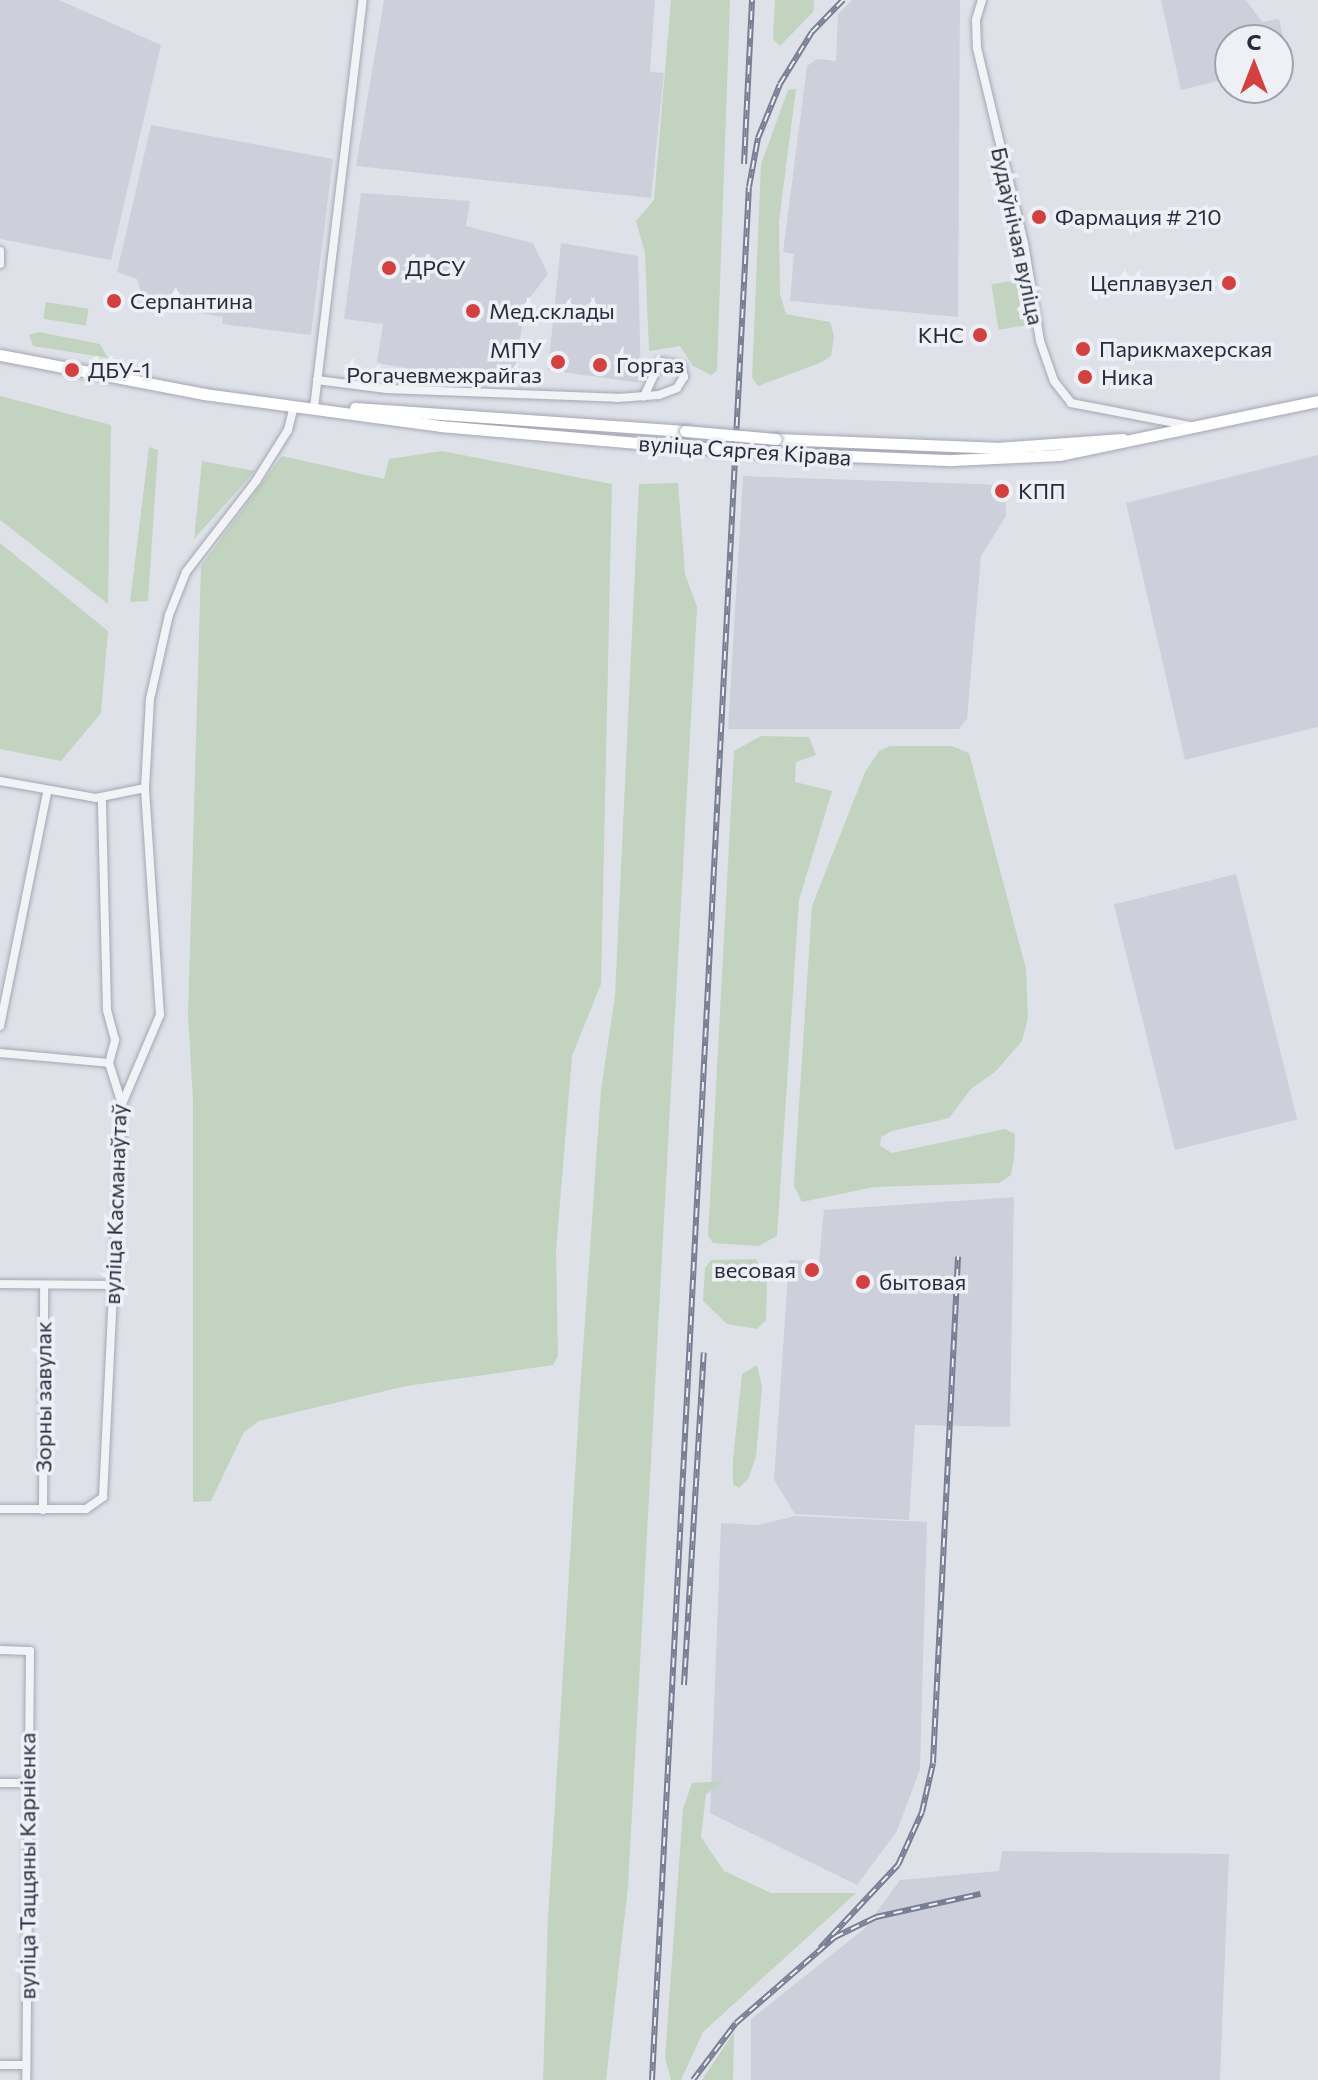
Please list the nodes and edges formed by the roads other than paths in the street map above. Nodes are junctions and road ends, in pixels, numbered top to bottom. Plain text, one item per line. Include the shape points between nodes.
1 (363, 0) edge
2 (982, 0) edge
3 (0, 251) edge
4 (0, 264) edge
5 (0, 355) edge
6 (317, 380) junction
7 (644, 396) junction
8 (1318, 401) edge
9 (294, 406) junction
10 (314, 408) junction
11 (1133, 416) junction
12 (1174, 428) junction
13 (1137, 437) junction
14 (0, 781) edge
15 (145, 788) junction
16 (47, 792) junction
17 (102, 798) junction
18 (0, 1026) edge
19 (0, 1053) edge
20 (109, 1063) junction
21 (122, 1104) junction
22 (0, 1284) edge
23 (44, 1285) junction
24 (112, 1285) junction
25 (0, 1509) edge
26 (43, 1510) junction
27 (0, 1650) edge
28 (0, 1783) edge
29 (26, 1783) junction
30 (0, 2065) edge
31 (26, 2065) junction
32 (26, 2080) edge

1 - 6 street
2 - 11 street, Будаўнічая вуліца via 977,48 1047,368 1071,403
3 - 4 street
5 - 9 main road, вуліца Сяргея Кірава
6 - 7 street via 386,389
6 - 10 street
7 - 7 street via 680,385 681,366 660,362
8 - 12 main road, вуліца Сяргея Кірава via 1202,428
9 - 10 main road, вуліца Сяргея Кірава
9 - 15 street via 288,430 256,481 178,586 150,699
10 - 12 main road, вуліца Сяргея Кірава, bridge via 440,426 687,447 1002,459 1105,450
10 - 13 main road, вуліца Сяргея Кірава, bridge via 996,448
11 - 12 street, Будаўнічая вуліца
11 - 13 street via 1141,427
12 - 13 main road, вуліца Сяргея Кірава
14 - 16 street
15 - 17 street
15 - 21 street via 160,1015
16 - 17 street
16 - 18 street
17 - 20 street, вуліца Касманаўтаў via 107,1010 115,1040
19 - 20 street
20 - 21 street, вуліца Касманаўтаў
21 - 24 street, вуліца Касманаўтаў
22 - 23 street
23 - 24 street
23 - 26 street, Зорны завулак
24 - 26 street, вуліца Касманаўтаў via 103,1497 86,1509
25 - 26 street
27 - 29 street, вуліца Таццяны Карніенка via 30,1651
28 - 29 street
29 - 31 street, вуліца Таццяны Карніенка
30 - 31 street
31 - 32 street, вуліца Таццяны Карніенка

